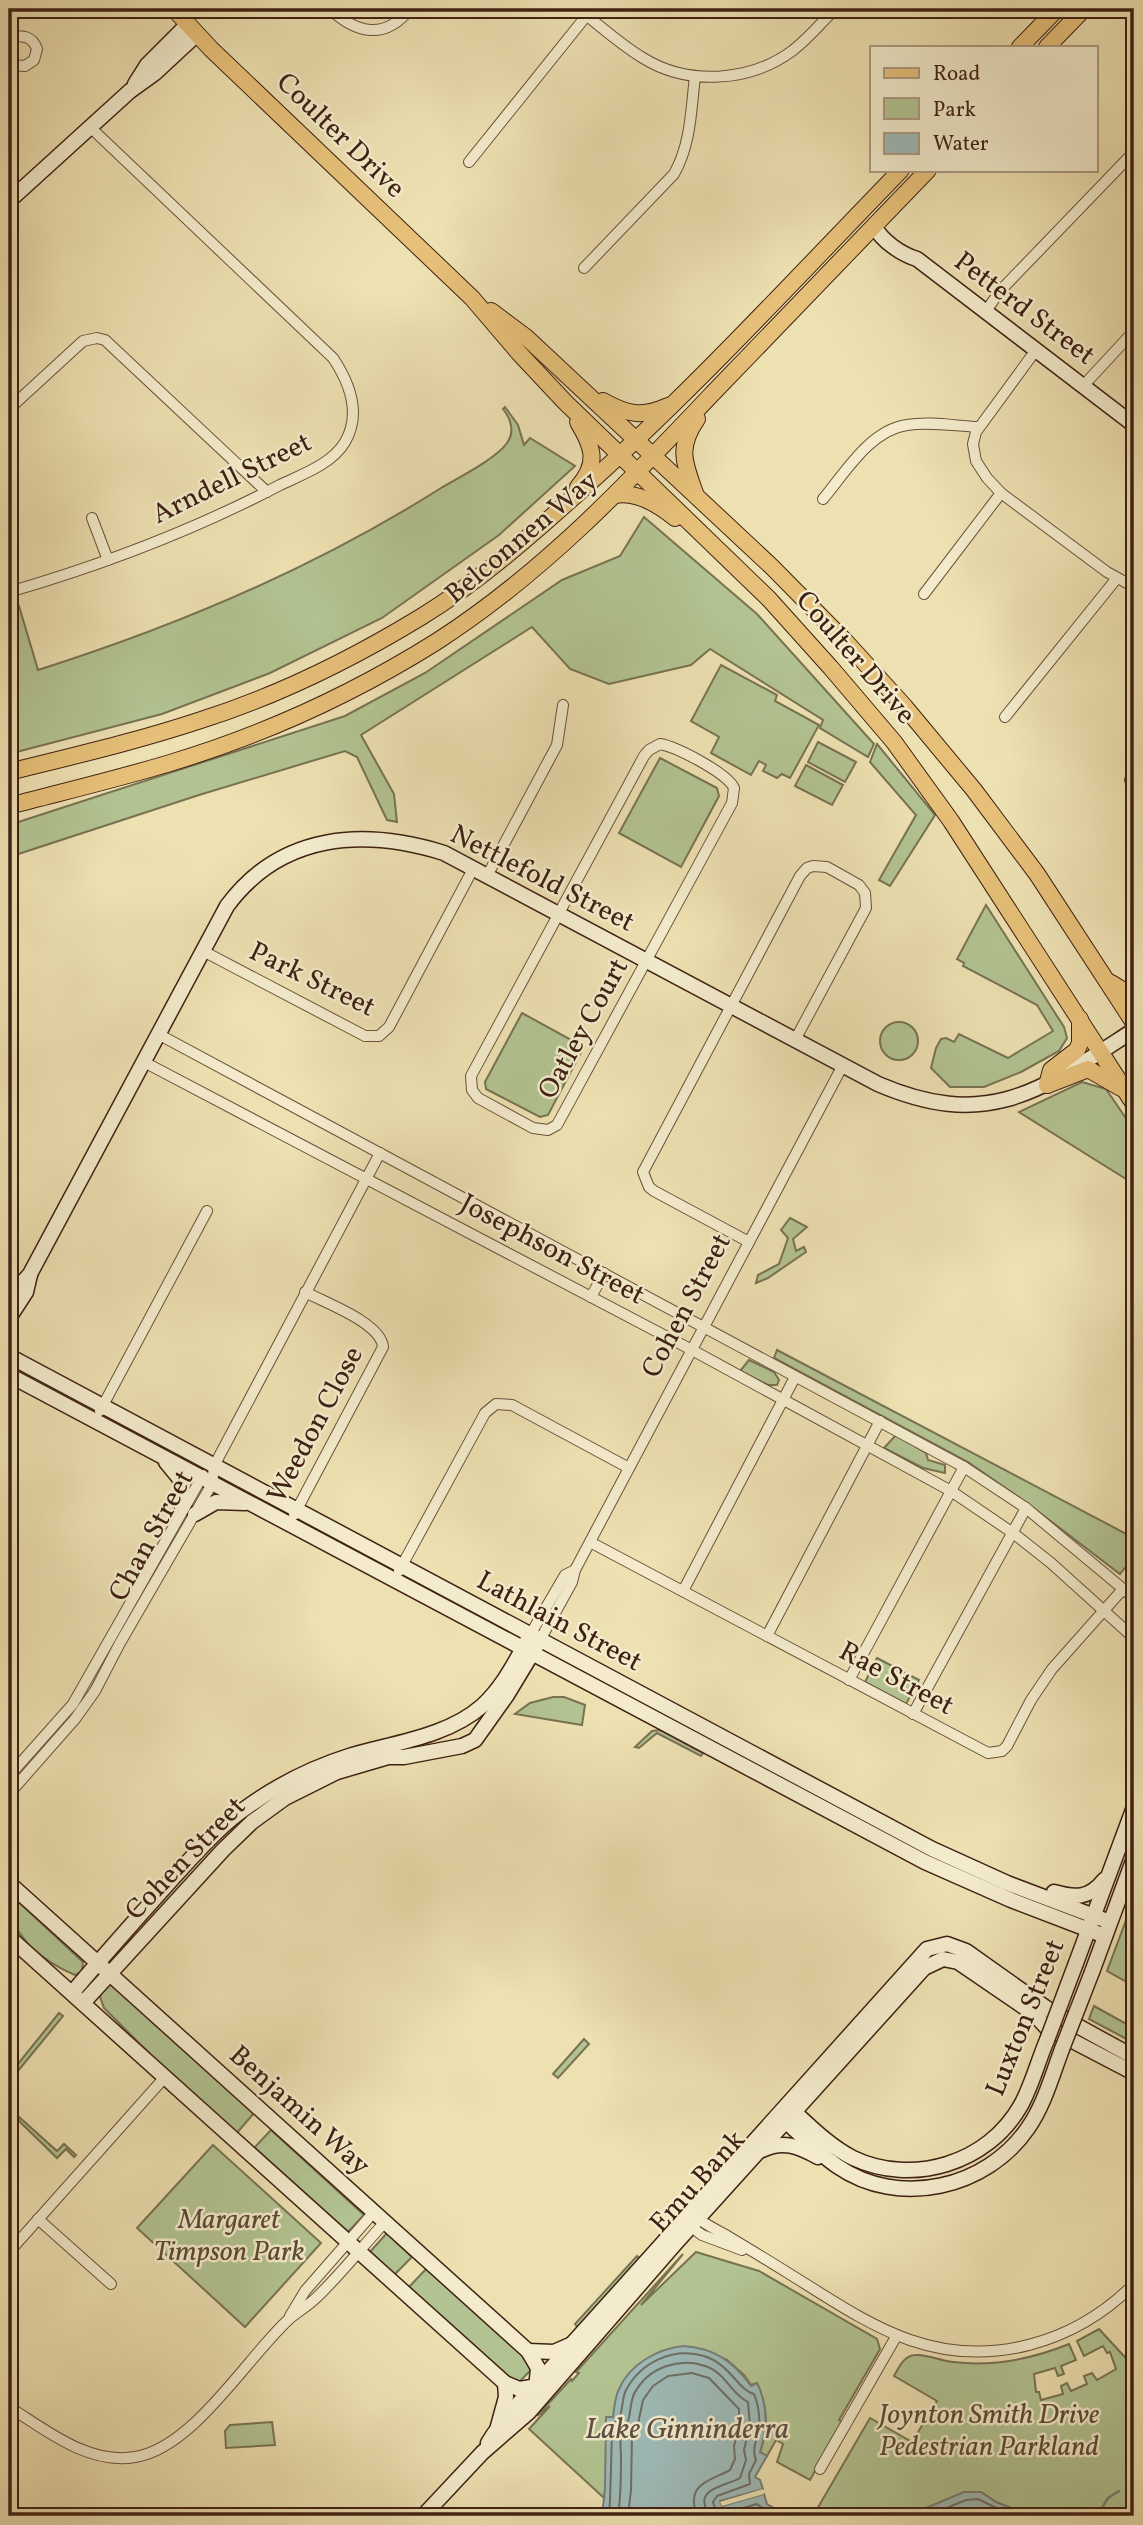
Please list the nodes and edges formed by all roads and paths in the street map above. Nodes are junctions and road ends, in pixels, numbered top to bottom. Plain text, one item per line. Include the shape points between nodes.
1 (174, 9) edge
2 (330, 9) edge
3 (410, 9) edge
4 (835, 9) edge
5 (1057, 9) edge
6 (1084, 9) edge
7 (583, 12) edge
8 (192, 29) junction
9 (9, 36) edge
10 (1021, 46) edge
11 (1047, 46) edge
12 (9, 60) edge
13 (695, 76) junction
14 (90, 127) junction
15 (1134, 152) edge
16 (469, 162) dead end
17 (899, 172) edge
18 (926, 172) edge
19 (881, 191) junction
20 (9, 201) edge
21 (874, 226) junction
22 (839, 234) junction
23 (584, 268) dead end
24 (472, 298) junction
25 (986, 311) junction
26 (1134, 331) edge
27 (1036, 350) junction
28 (1083, 386) junction
29 (580, 387) junction
30 (716, 390) junction
31 (565, 402) junction
32 (674, 403) junction
33 (9, 410) edge
34 (1134, 425) edge
35 (978, 427) junction
36 (636, 440) junction
37 (621, 456) junction
38 (653, 457) junction
39 (638, 472) junction
40 (267, 492) junction
41 (1002, 493) junction
42 (615, 495) junction
43 (697, 497) junction
44 (823, 499) dead end
45 (92, 518) dead end
46 (538, 530) junction
47 (108, 560) junction
48 (1117, 578) junction
49 (1134, 587) edge
50 (9, 592) edge
51 (924, 594) dead end
52 (769, 599) junction
53 (563, 705) dead end
54 (1005, 717) dead end
55 (9, 772) edge
56 (1130, 780) dead end
57 (1134, 790) edge
58 (9, 806) edge
59 (480, 872) junction
60 (559, 914) junction
61 (203, 950) junction
62 (647, 961) junction
63 (1106, 979) junction
64 (1134, 997) edge
65 (731, 1005) junction
66 (1080, 1019) junction
67 (1134, 1023) edge
68 (1134, 1030) edge
69 (158, 1034) junction
70 (795, 1040) junction
71 (1101, 1052) junction
72 (144, 1062) junction
73 (843, 1065) junction
74 (1047, 1085) junction
75 (1130, 1098) edge
76 (380, 1153) junction
77 (366, 1179) junction
78 (207, 1211) dead end
79 (749, 1242) junction
80 (30, 1273) junction
81 (604, 1273) junction
82 (305, 1292) junction
83 (591, 1297) junction
84 (9, 1298) edge
85 (9, 1318) edge
86 (704, 1327) junction
87 (692, 1350) junction
88 (9, 1356) edge
89 (9, 1375) edge
90 (795, 1377) junction
91 (783, 1399) junction
92 (103, 1407) junction
93 (95, 1421) junction
94 (880, 1421) junction
95 (867, 1445) junction
96 (162, 1457) junction
97 (214, 1466) junction
98 (964, 1467) junction
99 (629, 1468) junction
100 (206, 1480) junction
101 (951, 1491) junction
102 (250, 1504) junction
103 (1026, 1508) junction
104 (297, 1510) junction
105 (188, 1511) junction
106 (289, 1525) junction
107 (1013, 1533) junction
108 (590, 1542) junction
109 (403, 1567) junction
110 (392, 1580) junction
111 (1123, 1589) junction
112 (683, 1591) junction
113 (1134, 1598) edge
114 (1103, 1611) junction
115 (766, 1636) junction
116 (535, 1637) junction
117 (1134, 1639) edge
118 (527, 1652) junction
119 (849, 1680) junction
120 (913, 1714) junction
121 (9, 1776) edge
122 (9, 1794) edge
123 (1134, 1807) edge
124 (1118, 1849) junction
125 (1134, 1858) edge
126 (9, 1883) edge
127 (1007, 1883) junction
128 (1091, 1922) junction
129 (1108, 1929) junction
130 (9, 1937) edge
131 (98, 1962) junction
132 (110, 1974) junction
133 (72, 1993) junction
134 (83, 2003) junction
135 (1134, 2057) edge
136 (1134, 2073) edge
137 (165, 2077) junction
138 (786, 2113) junction
139 (759, 2151) junction
140 (838, 2167) junction
141 (379, 2217) junction
142 (38, 2219) junction
143 (690, 2219) junction
144 (353, 2246) junction
145 (9, 2252) edge
146 (111, 2284) dead end
147 (1134, 2284) edge
148 (897, 2335) junction
149 (572, 2344) junction
150 (528, 2351) junction
151 (505, 2383) junction
152 (554, 2383) junction
153 (537, 2386) junction
154 (534, 2405) junction
155 (9, 2407) edge
156 (497, 2428) junction
157 (482, 2453) junction
158 (820, 2469) dead end
159 (423, 2516) edge

1 - 8 main road, Coulter Drive
2 - 3 street via 349,25 378,30 391,26
4 - 13 street via 793,51 774,62 731,75
5 - 10 main road
6 - 11 main road
7 - 13 street via 645,60
7 - 16 street
8 - 14 street via 147,65 130,91
8 - 24 main road, Coulter Drive
9 - 12 street via 32,39 37,49 30,64 19,66
13 - 23 street via 687,142 674,174
14 - 20 street
14 - 40 street, Arndell Street via 333,358 343,373 353,409 347,439 326,462
15 - 25 street
17 - 19 main road, Belconnen Way
18 - 21 main road, Belconnen Way
19 - 21 main road via 872,213
19 - 22 main road, Belconnen Way
21 - 22 main road
21 - 25 street, Petterd Street via 879,235
21 - 30 main road, Belconnen Way
22 - 32 main road, Belconnen Way
24 - 29 main road, Coulter Drive via 527,338
24 - 31 main road, Coulter Drive
25 - 27 street, Petterd Street
26 - 28 street
27 - 28 street, Petterd Street
27 - 35 street
28 - 34 street, Petterd Street
29 - 32 main road via 627,413
29 - 36 main road, Coulter Drive
30 - 38 main road, Belconnen Way
30 - 43 main road via 692,425 684,447
31 - 37 main road, Coulter Drive
31 - 46 main road via 589,441 591,464 580,484
32 - 36 main road, Belconnen Way
33 - 40 street via 83,341 105,340
35 - 41 street via 973,443 976,461
35 - 44 street via 924,424 892,429 868,447
36 - 37 main road, Belconnen Way
36 - 38 main road, Coulter Drive
37 - 39 main road, Coulter Drive
37 - 46 main road, Belconnen Way
38 - 39 main road, Belconnen Way
38 - 43 main road, Coulter Drive
39 - 42 main road, Belconnen Way
39 - 52 main road, Coulter Drive
40 - 47 street, Arndell Street
41 - 48 street
41 - 51 street
42 - 52 main road via 630,494 666,511 740,579
42 - 58 main road, Belconnen Way via 505,593 361,684 234,741
43 - 63 main road, Coulter Drive via 772,567 905,707 1037,874
45 - 47 street
46 - 55 main road, Belconnen Way via 422,617 279,690 179,727
47 - 50 street, Arndell Street
48 - 49 street
48 - 54 street
52 - 66 main road, Coulter Drive via 894,742 940,804
53 - 59 street via 557,745
56 - 57 street
59 - 60 street, Nettlefold Street
59 - 61 street, Nettlefold Street via 444,853 394,840 351,838 310,846 285,855 253,877 227,906
59 - 61 street, Park Street via 389,1027 379,1036 365,1036
60 - 62 street, Nettlefold Street
60 - 62 street, Oatley Court via 644,756 656,745 671,747 725,776 734,793
60 - 62 street, Oatley Court via 470,1081 478,1098 533,1128 548,1130 557,1125
61 - 69 street, Nettlefold Street
62 - 65 street, Nettlefold Street
63 - 64 main road
63 - 67 main road, Coulter Drive
65 - 70 street, Nettlefold Street
65 - 70 street via 800,876 813,866 859,885 866,908
65 - 79 street via 643,1172 654,1191
66 - 71 main road, Coulter Drive
66 - 74 main road via 1077,1050 1051,1070
68 - 71 street, Nettlefold Street
69 - 72 street, Nettlefold Street
69 - 76 street, Josephson Street
70 - 73 street, Nettlefold Street
71 - 74 street, Nettlefold Street
71 - 75 main road, Coulter Drive
72 - 77 street, Josephson Street
72 - 80 street, Nettlefold Street
73 - 74 street, Nettlefold Street via 903,1095 945,1104 1003,1102
73 - 79 street, Cohen Street
74 - 75 main road via 1088,1069
76 - 77 street
76 - 81 street, Josephson Street
77 - 82 street
77 - 83 street, Josephson Street
78 - 92 street
79 - 86 street, Cohen Street
80 - 84 street, Nettlefold Street
80 - 85 street, Nettlefold Street via 26,1292
81 - 83 street
81 - 86 street, Josephson Street
82 - 97 street
82 - 104 street, Weedon Close via 372,1327 383,1339 383,1347
83 - 87 street, Josephson Street
86 - 87 street, Cohen Street
86 - 90 street, Josephson Street
87 - 91 street, Josephson Street
87 - 99 street, Cohen Street
88 - 92 street, Lathlain Street
89 - 93 street, Lathlain Street
90 - 91 street
90 - 94 street, Josephson Street
91 - 95 street, Josephson Street
91 - 112 street
92 - 93 street
92 - 97 street, Lathlain Street
93 - 96 street, Lathlain Street
94 - 95 street
94 - 98 street, Josephson Street
95 - 101 street, Josephson Street
95 - 115 street
96 - 100 street, Lathlain Street
96 - 105 street via 180,1479
97 - 100 street, Chan Street
97 - 104 street, Lathlain Street
98 - 101 street
98 - 103 street, Josephson Street
99 - 108 street, Cohen Street
99 - 109 street via 512,1405 496,1404 485,1413
100 - 102 street, Lathlain Street
100 - 105 street, Chan Street
101 - 107 street, Josephson Street
101 - 119 street
102 - 105 street via 216,1502
102 - 106 street, Lathlain Street
103 - 107 street
103 - 111 street, Josephson Street
104 - 106 street, Weedon Close
104 - 109 street, Lathlain Street
105 - 121 street, Chan Street via 72,1704
105 - 122 street, Chan Street via 95,1691
106 - 110 street, Lathlain Street
107 - 114 street, Josephson Street
107 - 120 street
108 - 112 street, Rae Street
108 - 116 street, Cohen Street via 575,1570 565,1575
109 - 110 street
109 - 116 street, Lathlain Street
110 - 118 street, Lathlain Street
111 - 113 street, Josephson Street
111 - 114 street, Rae Street
112 - 115 street, Rae Street
114 - 117 street, Josephson Street
114 - 120 street, Rae Street via 1052,1669 1002,1751 988,1753
115 - 119 street, Rae Street
116 - 118 street, Cohen Street
116 - 127 street, Lathlain Street via 922,1844
118 - 128 street, Lathlain Street via 925,1862 1011,1900
118 - 131 street, Cohen Street via 492,1696 465,1719 408,1742 316,1768 247,1806 212,1836
118 - 132 street, Cohen Street via 507,1695 475,1740 337,1772 285,1798 223,1850
119 - 120 street, Rae Street
123 - 124 street, Luxton Street
124 - 127 street via 1105,1879 1086,1895 1067,1896
124 - 128 street, Luxton Street
125 - 129 street, Luxton Street
126 - 131 street, Benjamin Way
127 - 128 street, Lathlain Street
128 - 129 street
128 - 138 street, Luxton Street, bridge via 1021,2105 981,2148 941,2167 904,2171 872,2165 837,2148
129 - 140 street, Luxton Street, bridge via 1038,2111 1006,2154 977,2174 914,2189 877,2184
130 - 133 street
131 - 132 street, Benjamin Way
131 - 133 street, Cohen Street
132 - 134 street, Cohen Street
132 - 141 street, Benjamin Way
133 - 134 street
134 - 137 street
135 - 138 street, Emu Bank via 1052,2012 966,1951 935,1945 916,1960
136 - 138 street, Emu Bank via 1046,2027 958,1962 943,1959 924,1968
137 - 142 street
137 - 144 street
138 - 139 street, Emu Bank
138 - 140 street, Luxton Street
138 - 143 street, Emu Bank
139 - 140 street via 775,2144 794,2146
139 - 143 street, Emu Bank
141 - 144 street
141 - 150 street, Benjamin Way
142 - 145 street
142 - 146 street
143 - 148 street
143 - 149 street, Emu Bank
143 - 152 street, Emu Bank
144 - 151 street
144 - 155 street via 316,2298 288,2320 196,2421 167,2445 135,2457 91,2453
147 - 148 street via 1080,2326 1025,2347 960,2351
148 - 158 street
149 - 150 street via 554,2352
149 - 153 street, Emu Bank
150 - 153 street via 538,2368
151 - 153 street via 519,2389
151 - 156 street
152 - 153 street
152 - 154 street, Emu Bank
153 - 154 street
153 - 156 street, Emu Bank
154 - 157 street, Emu Bank
156 - 157 street, Emu Bank
157 - 159 street, Emu Bank

